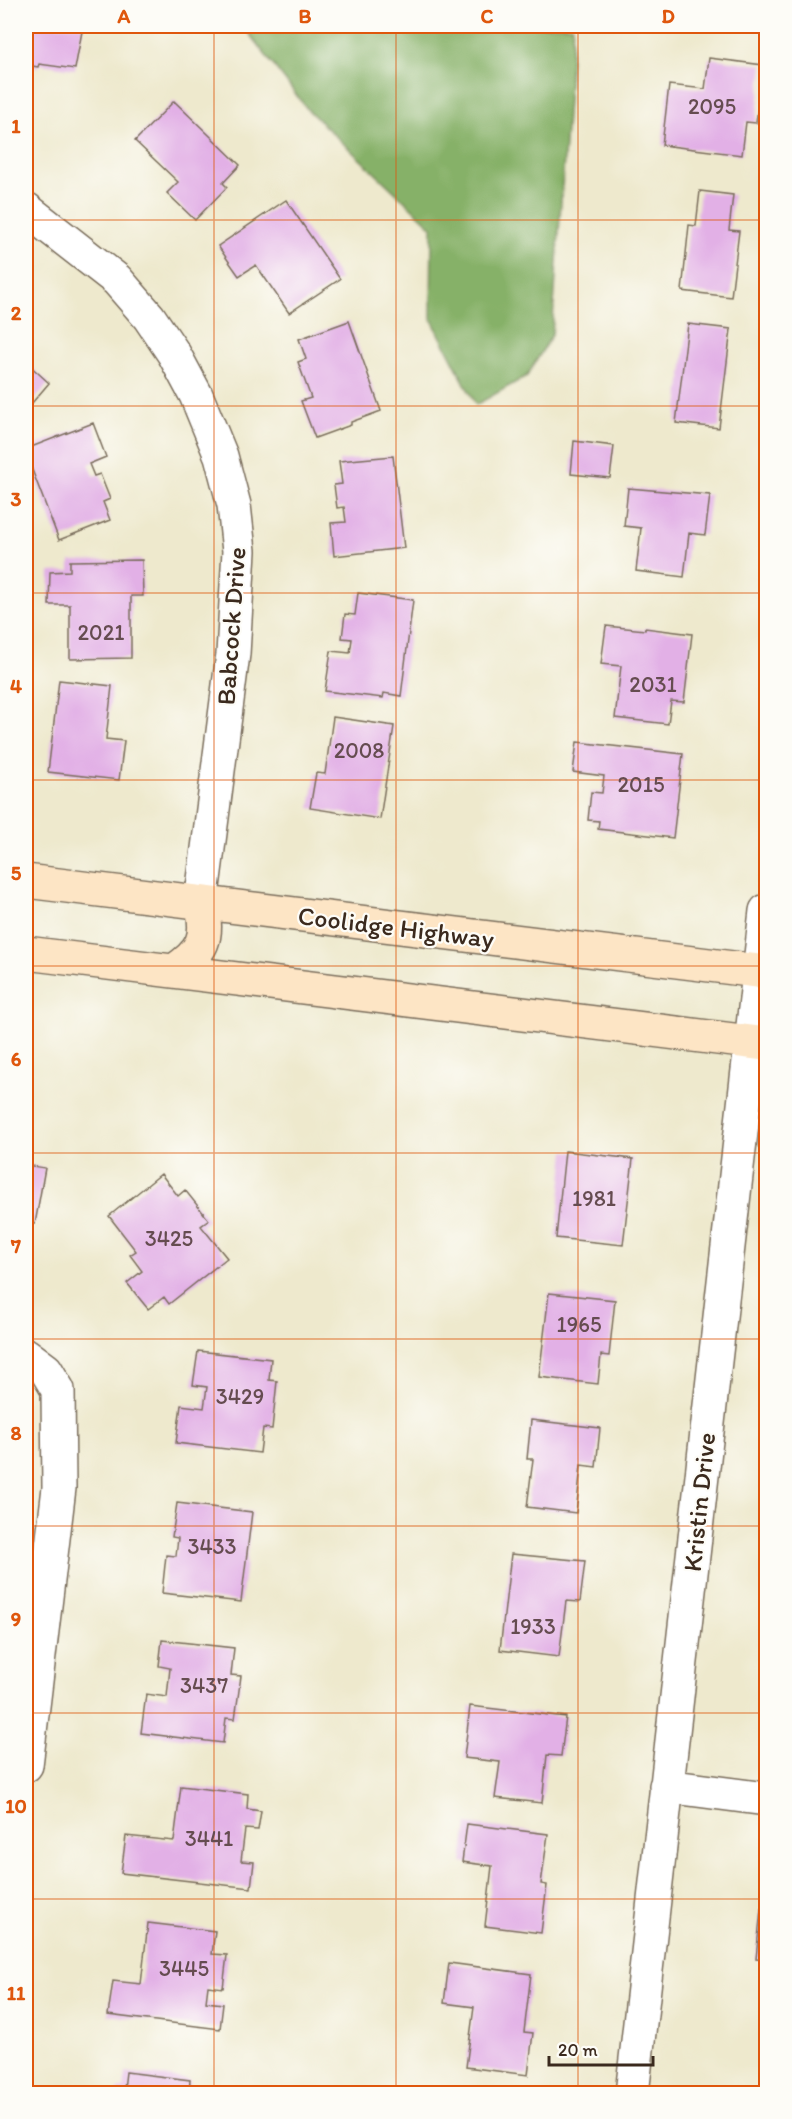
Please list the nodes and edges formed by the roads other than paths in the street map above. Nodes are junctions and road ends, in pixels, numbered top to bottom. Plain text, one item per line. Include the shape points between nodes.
1 (26, 209) edge
2 (26, 881) edge
3 (201, 903) junction
4 (766, 911) edge
5 (26, 953) edge
6 (174, 970) junction
7 (763, 972) edge
8 (759, 1043) edge
9 (26, 1354) edge
10 (26, 1765) edge
11 (666, 1786) junction
12 (766, 1799) edge
13 (632, 2094) edge

1 - 3 street, Babcock Drive via 117,280 149,317 196,395 234,505 240,551 233,654
2 - 3 main road, Coolidge Highway
3 - 6 main road via 205,932 201,947
3 - 7 main road, Coolidge Highway
4 - 7 street, Kristin Drive
5 - 6 main road
6 - 8 main road
7 - 8 street, Kristin Drive
8 - 11 street, Kristin Drive via 745,1094
9 - 10 street via 46,1370 58,1390 59,1488
11 - 12 street
11 - 13 street, Kristin Drive

